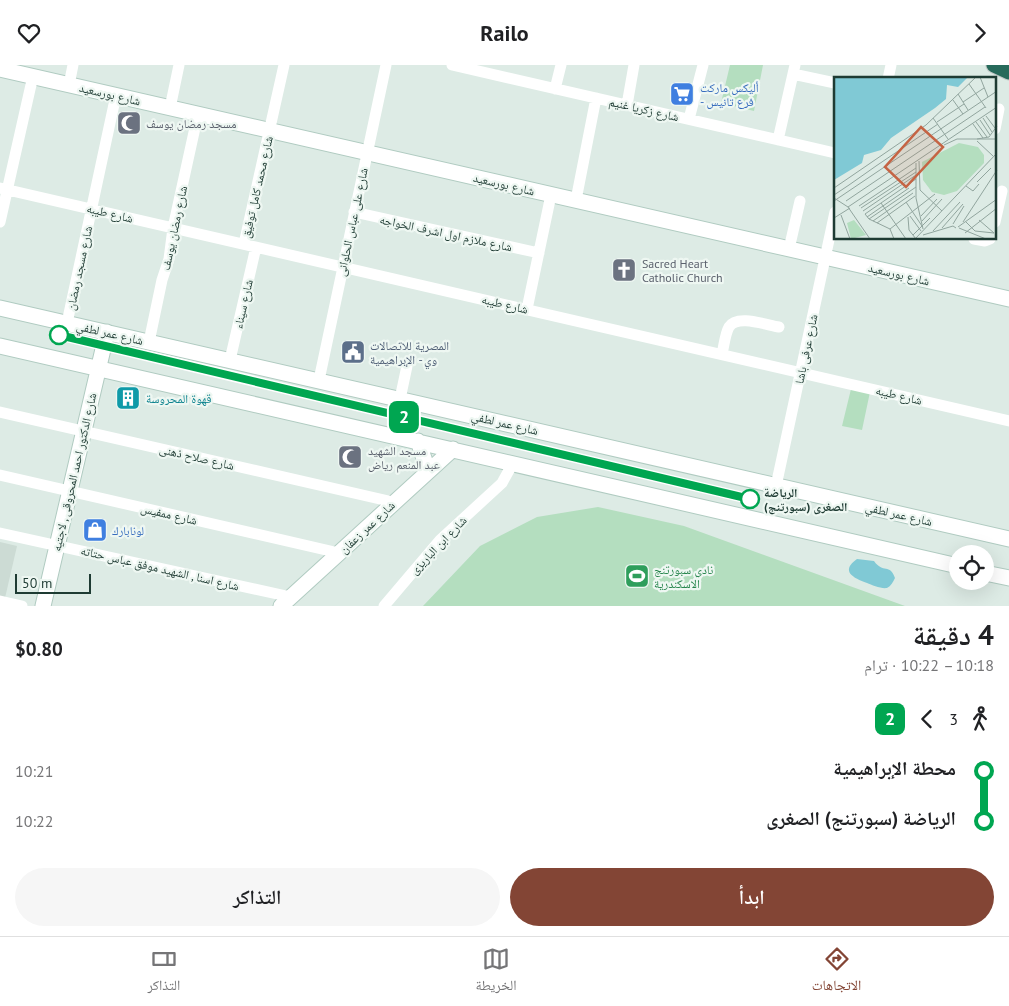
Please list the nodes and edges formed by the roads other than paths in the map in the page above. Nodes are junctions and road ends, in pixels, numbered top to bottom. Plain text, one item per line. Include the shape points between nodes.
1 (73, 65) edge
2 (179, 65) edge
3 (284, 65) edge
4 (386, 65) edge
5 (452, 65) edge
6 (561, 65) edge
7 (634, 65) edge
8 (703, 65) edge
9 (994, 65) edge
10 (0, 69) edge
11 (794, 69) edge
12 (1009, 72) edge
13 (33, 76) junction
14 (834, 83) edge
15 (69, 85) junction
16 (555, 89) junction
17 (116, 95) junction
18 (596, 98) junction
19 (627, 105) junction
20 (170, 108) junction
21 (999, 109) dead end
22 (198, 114) junction
23 (689, 119) junction
24 (996, 124) edge
25 (270, 131) junction
26 (778, 140) junction
27 (367, 153) junction
28 (834, 153) edge
29 (4, 189) edge
30 (1002, 191) edge
31 (551, 195) junction
32 (576, 201) junction
33 (800, 201) dead end
34 (91, 209) junction
35 (354, 212) junction
36 (834, 217) edge
37 (996, 218) edge
38 (0, 223) edge
39 (174, 228) junction
40 (244, 244) junction
41 (256, 247) junction
42 (789, 249) junction
43 (539, 253) junction
44 (826, 257) junction
45 (342, 267) junction
46 (1009, 299) edge
47 (0, 308) edge
48 (527, 309) junction
49 (67, 323) junction
50 (779, 327) dead end
51 (107, 332) junction
52 (149, 342) junction
53 (0, 346) edge
54 (722, 354) junction
55 (230, 360) junction
56 (407, 366) dead end
57 (98, 368) junction
58 (800, 373) junction
59 (319, 380) junction
60 (400, 399) junction
61 (0, 412) edge
62 (1009, 421) edge
63 (84, 431) junction
64 (418, 441) junction
65 (453, 449) junction
66 (513, 463) junction
67 (428, 470) junction
68 (0, 475) edge
69 (776, 486) junction
70 (70, 491) junction
71 (393, 502) junction
72 (0, 533) edge
73 (1009, 539) edge
74 (57, 545) junction
75 (338, 553) junction
76 (949, 564) edge
77 (994, 575) edge
78 (1009, 578) edge
79 (0, 601) edge
80 (286, 602) edge
81 (22, 606) edge
82 (43, 606) edge
83 (384, 606) edge

1 - 15 street
2 - 20 street
3 - 25 street, شارع محمد كامل توفيق
4 - 27 street, شارع على عباس الحلوانى
5 - 16 street, شارع زكريا غنيم
6 - 16 street
7 - 19 street
8 - 23 street
9 - 12 highway
10 - 13 street, شارع بورسعيد
11 - 14 street
11 - 26 street
13 - 15 street, شارع بورسعيد
13 - 29 street
15 - 17 street, شارع بورسعيد
16 - 18 street, شارع زكريا غنيم
17 - 20 street, شارع بورسعيد
17 - 34 street, شارع مسجد رمضان
18 - 19 street, شارع زكريا غنيم
18 - 32 street
19 - 23 street, شارع زكريا غنيم
20 - 22 street, شارع بورسعيد
21 - 24 street
22 - 25 street, شارع بورسعيد
22 - 39 street, شارع رمضان يوسف
23 - 26 street, شارع زكريا غنيم
25 - 27 street, شارع بورسعيد
25 - 40 street, شارع محمد كامل توفيق
26 - 28 street, شارع زكريا غنيم
27 - 31 street, شارع بورسعيد
27 - 35 street, شارع على عباس الحلوانى
29 - 34 street, شارع طيبه
29 - 38 street
30 - 37 street
31 - 32 street, شارع بورسعيد
31 - 43 street
32 - 42 street, شارع بورسعيد
33 - 42 street
34 - 39 street, شارع طيبه
34 - 49 street, شارع مسجد رمضان
35 - 43 street, شارع ملازم اول اشرف الخواجه
35 - 45 street, شارع على عباس الحلوانى
36 - 44 street, شارع عرفى باشا
39 - 40 street, شارع طيبه
39 - 52 street, شارع رمضان يوسف
40 - 41 street, شارع طيبه
41 - 45 street, شارع طيبه
41 - 55 street, شارع سيناء
42 - 44 street, شارع بورسعيد
43 - 48 street
44 - 46 street, شارع بورسعيد
44 - 58 street, شارع عرفى باشا
45 - 48 street, شارع طيبه
45 - 59 street, شارع على عباس الحلوانى
47 - 49 street, شارع عمر لطفي
48 - 54 street, شارع طيبه
49 - 51 street, شارع عمر لطفي
50 - 54 street via 740,319 732,322
51 - 52 street, شارع عمر لطفي
51 - 57 street, شارع الدكتور احمد المحروقى , لاجتيه
52 - 55 street, شارع عمر لطفي
53 - 57 street
54 - 58 street, شارع طيبه
55 - 59 street, شارع عمر لطفي
56 - 60 street
57 - 63 street, شارع الدكتور احمد المحروقى , لاجتيه
57 - 64 street
58 - 62 street, شارع طيبه
58 - 69 street, شارع عرفى باشا
59 - 60 street, شارع عمر لطفي
60 - 69 street, شارع عمر لطفي
61 - 63 street, شارع صلاح ذهنى
63 - 70 street, شارع الدكتور احمد المحروقى , لاجتيه
63 - 71 street, شارع صلاح ذهنى
64 - 65 street
64 - 67 street
65 - 66 street
65 - 67 street, شارع عمر زعفان
66 - 76 street
66 - 83 street, شارع ابن الباريزى via 502,483 440,540
67 - 71 street, شارع عمر زعفان
68 - 70 street, شارع ممفيس
69 - 73 street, شارع عمر لطفي
70 - 74 street, شارع الدكتور احمد المحروقى , لاجتيه
70 - 75 street, شارع ممفيس
71 - 75 street, شارع عمر زعفان
72 - 74 street, شارع اسنا , الشهيد موفق عباس حتاته
74 - 80 street, شارع اسنا , الشهيد موفق عباس حتاته
74 - 82 street, شارع الدكتور احمد المحروقى , لاجتيه
75 - 80 street, شارع عمر زعفان
77 - 78 street
79 - 81 street

